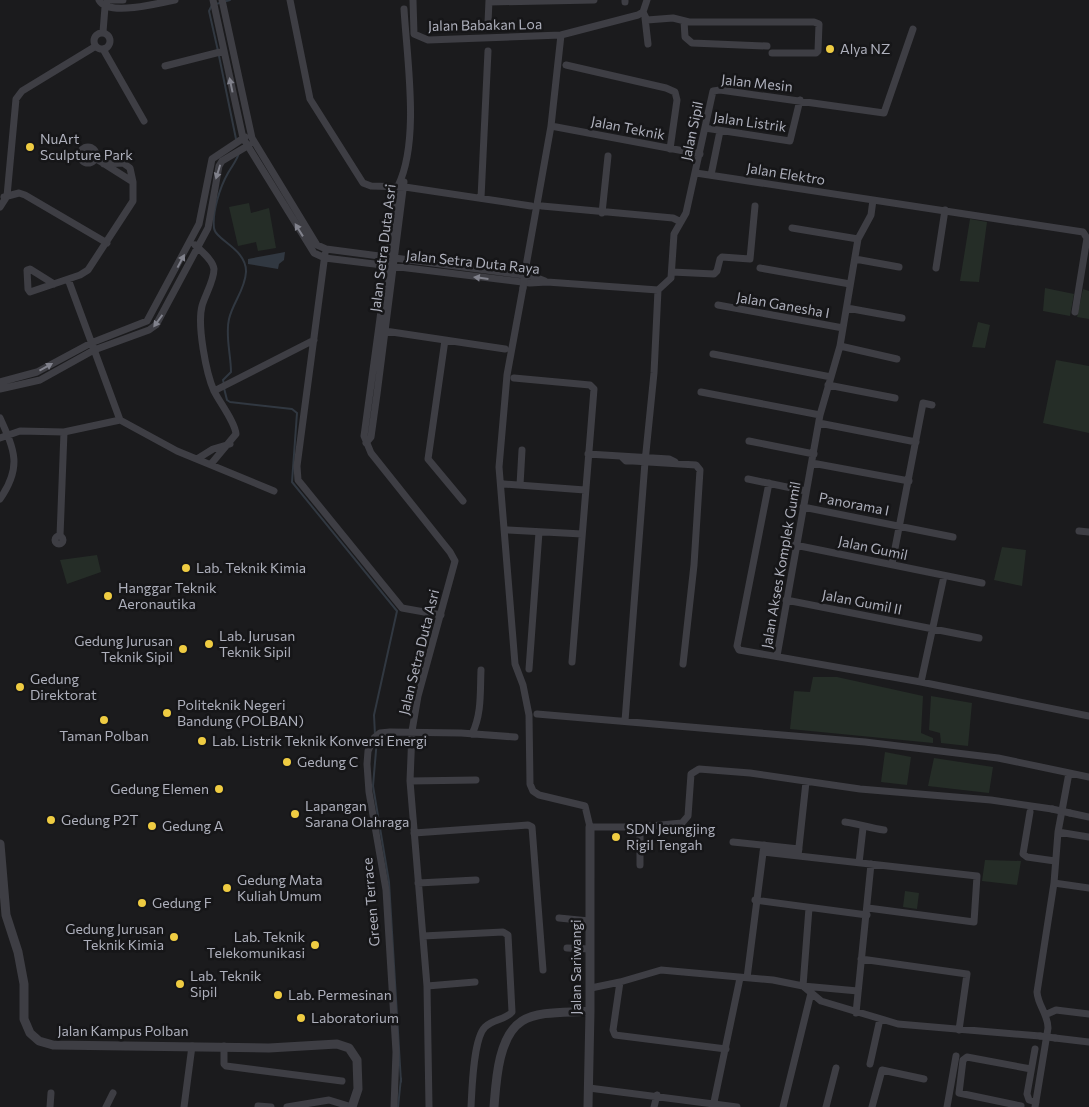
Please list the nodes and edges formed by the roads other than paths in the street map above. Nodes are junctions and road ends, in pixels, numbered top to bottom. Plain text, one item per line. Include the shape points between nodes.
1 (100, 0) edge
2 (112, 0) edge
3 (122, 0) edge
4 (175, 0) edge
5 (213, 0) edge
6 (222, 0) edge
7 (290, 0) edge
8 (413, 0) edge
9 (594, 0) edge
10 (647, 0) edge
11 (488, 1) edge
12 (107, 3) edge
13 (404, 9) dead end
14 (644, 15) junction
15 (684, 21) junction
16 (488, 23) dead end
17 (913, 28) dead end
18 (103, 32) junction
19 (561, 35) junction
20 (648, 44) dead end
21 (767, 46) dead end
22 (100, 48) junction
23 (224, 51) junction
24 (488, 51) dead end
25 (772, 53) dead end
26 (566, 65) dead end
27 (165, 66) dead end
28 (713, 93) joint
29 (800, 100) junction
30 (144, 121) dead end
31 (551, 126) junction
32 (705, 128) junction
33 (720, 131) junction
34 (250, 134) junction
35 (243, 138) junction
36 (254, 142) junction
37 (247, 146) junction
38 (670, 149) junction
39 (700, 154) junction
40 (608, 156) dead end
41 (95, 158) dead end
42 (104, 164) junction
43 (696, 173) junction
44 (711, 175) junction
45 (133, 182) junction
46 (402, 186) junction
47 (3, 198) edge
48 (480, 198) junction
49 (873, 200) junction
50 (532, 206) dead end
51 (542, 206) dead end
52 (755, 206) dead end
53 (0, 207) edge
54 (945, 210) junction
55 (602, 213) junction
56 (681, 222) junction
57 (792, 228) dead end
58 (858, 239) junction
59 (191, 242) junction
60 (107, 243) junction
61 (198, 247) junction
62 (326, 250) junction
63 (325, 258) junction
64 (855, 259) junction
65 (391, 262) junction
66 (899, 267) dead end
67 (760, 268) dead end
68 (936, 268) dead end
69 (672, 272) junction
70 (509, 273) junction
71 (68, 279) junction
72 (507, 281) junction
73 (547, 282) junction
74 (54, 284) dead end
75 (850, 284) junction
76 (658, 290) junction
77 (718, 306) dead end
78 (846, 308) junction
79 (384, 310) junction
80 (1075, 312) dead end
81 (902, 318) dead end
82 (843, 328) junction
83 (385, 331) junction
84 (314, 340) junction
85 (445, 340) junction
86 (92, 346) junction
87 (840, 346) junction
88 (505, 349) dead end
89 (378, 350) junction
90 (713, 354) dead end
91 (897, 359) dead end
92 (514, 378) dead end
93 (830, 381) junction
94 (0, 382) edge
95 (0, 389) edge
96 (214, 391) junction
97 (701, 392) dead end
98 (896, 398) dead end
99 (932, 405) dead end
100 (820, 415) junction
101 (0, 418) edge
102 (120, 420) junction
103 (818, 423) junction
104 (64, 432) junction
105 (3, 435) edge
106 (749, 441) dead end
107 (916, 442) junction
108 (230, 443) junction
109 (522, 450) dead end
110 (588, 454) junction
111 (814, 454) junction
112 (197, 459) junction
113 (645, 460) junction
114 (812, 463) junction
115 (211, 464) junction
116 (748, 479) dead end
117 (909, 481) junction
118 (769, 483) junction
119 (504, 484) dead end
120 (520, 485) junction
121 (585, 490) junction
122 (274, 491) dead end
123 (806, 491) junction
124 (0, 499) edge
125 (463, 501) dead end
126 (803, 507) junction
127 (900, 526) junction
128 (508, 530) dead end
129 (1079, 530) dead end
130 (539, 532) junction
131 (1089, 532) edge
132 (582, 534) junction
133 (60, 536) dead end
134 (953, 537) dead end
135 (795, 545) junction
136 (892, 564) junction
137 (944, 576) junction
138 (982, 583) dead end
139 (786, 600) junction
140 (441, 615) junction
141 (933, 628) junction
142 (979, 638) dead end
143 (777, 656) junction
144 (572, 662) dead end
145 (683, 664) dead end
146 (529, 669) dead end
147 (481, 670) dead end
148 (921, 682) junction
149 (537, 714) dead end
150 (1089, 716) edge
151 (625, 721) junction
152 (412, 731) junction
153 (472, 734) junction
154 (515, 737) dead end
155 (1069, 773) junction
156 (1089, 777) edge
157 (476, 780) dead end
158 (410, 781) junction
159 (806, 782) junction
160 (1030, 812) dead end
161 (1089, 817) edge
162 (846, 822) dead end
163 (590, 827) junction
164 (640, 827) junction
165 (863, 828) junction
166 (884, 830) dead end
167 (1058, 832) junction
168 (414, 834) junction
169 (1089, 837) edge
170 (733, 842) dead end
171 (0, 844) edge
172 (763, 848) junction
173 (798, 852) junction
174 (1055, 861) junction
175 (859, 863) junction
176 (871, 864) junction
177 (640, 865) dead end
178 (476, 880) dead end
179 (418, 883) junction
180 (1054, 883) junction
181 (1089, 888) edge
182 (755, 900) junction
183 (809, 908) junction
184 (867, 912) junction
185 (559, 918) dead end
186 (589, 921) junction
187 (423, 936) junction
188 (567, 948) dead end
189 (590, 949) junction
190 (861, 959) junction
191 (543, 970) dead end
192 (744, 978) junction
193 (475, 982) dead end
194 (620, 982) junction
195 (427, 986) junction
196 (803, 986) junction
197 (590, 988) junction
198 (858, 992) junction
199 (811, 993) junction
200 (590, 1011) junction
201 (856, 1013) junction
202 (1089, 1014) edge
203 (1045, 1015) junction
204 (880, 1019) junction
205 (959, 1030) junction
206 (1089, 1042) edge
207 (192, 1046) junction
208 (224, 1046) junction
209 (726, 1049) junction
210 (1035, 1049) dead end
211 (956, 1056) dead end
212 (870, 1064) dead end
213 (836, 1068) dead end
214 (1031, 1069) junction
215 (924, 1079) dead end
216 (342, 1081) dead end
217 (589, 1088) junction
218 (51, 1093) dead end
219 (113, 1093) dead end
220 (657, 1095) junction
221 (714, 1102) junction
222 (1036, 1104) edge
223 (258, 1106) dead end
224 (1021, 1106) dead end
225 (50, 1107) edge
226 (106, 1107) edge
227 (184, 1107) edge
228 (271, 1107) edge
229 (287, 1107) edge
230 (352, 1107) edge
231 (394, 1107) edge
232 (429, 1107) edge
233 (471, 1107) edge
234 (494, 1107) edge
235 (588, 1107) edge
236 (654, 1107) edge
237 (736, 1107) edge
238 (783, 1107) edge
239 (826, 1107) edge
240 (872, 1107) edge
241 (947, 1107) edge

1 - 12 street
2 - 3 street
4 - 12 street via 116,9
5 - 23 street
6 - 34 street
7 - 46 street via 306,87 314,108 361,181 371,186
8 - 19 street, Jalan Babakan Loa via 414,34 428,40
9 - 11 street
10 - 14 street
11 - 16 street
12 - 18 street
13 - 46 street, Jalan Setra Duta Asri via 410,111 409,144
14 - 15 street via 652,20 673,18
14 - 19 street
14 - 20 street
15 - 21 street via 685,37 692,43
15 - 25 street via 817,23 816,53
17 - 29 street via 884,113
18 - 22 street via 95,36
18 - 22 street via 111,40 109,46
19 - 31 street
22 - 30 street
22 - 47 street via 22,90 16,99
23 - 27 street
35 -> 23 street
24 - 48 street
26 - 38 street via 675,92 677,100
28 - 29 street, Jalan Mesin via 716,89
28 - 32 street, Jalan Sipil
29 - 33 street, Jalan Listrik via 792,141
31 - 38 street, Jalan Teknik
31 - 163 street, bridge via 507,375 499,467 515,664 529,715 530,786 539,794 585,806
32 - 33 street, Jalan Listrik
32 - 39 street, Jalan Sipil
33 - 44 street, Jalan Sipil
34 - 35 street
34 - 36 street
35 - 37 street
35 - 59 street via 212,159 199,224
36 - 37 street
36 - 62 street via 316,243
37 -> 61 street via 219,166 208,228
63 -> 37 street via 311,250
38 - 39 street, Jalan Teknik
39 - 43 street, Jalan Sipil
40 - 55 street
41 - 42 street
42 - 45 street
42 - 45 street via 123,163 130,168
43 - 44 street, Jalan Elektro
43 - 56 street, Jalan Sipil
44 - 49 street, Jalan Elektro
45 - 60 street via 133,201
46 - 48 street
46 - 65 street, Jalan Setra Duta Asri
47 - 53 street
47 - 60 street via 19,193 25,195
48 - 50 street
49 - 54 street, Jalan Elektro
49 - 58 street, Jalan Akses Komplek Gumil via 871,216
51 - 55 street
52 - 69 street via 750,259 722,257 718,272 714,274
54 - 68 street
54 - 80 street, Jalan Elektro via 1086,234
55 - 56 street via 673,218
56 - 69 street, Jalan Sipil via 674,234
57 - 58 street
58 - 64 street, Jalan Akses Komplek Gumil
59 - 61 street
86 -> 59 street via 147,321
60 - 71 street via 85,272
61 -> 86 street via 156,324 149,330
61 - 96 street via 214,268 201,308 201,318 206,374
62 - 63 street
62 - 65 street, Jalan Setra Duta Raya
63 - 65 street, Jalan Setra Duta Raya
63 - 84 street
64 - 66 street
64 - 75 street, Jalan Akses Komplek Gumil
65 - 70 street, Jalan Setra Duta Raya
72 -> 65 street, Jalan Setra Duta Raya
65 - 79 street, Jalan Setra Duta Asri
67 - 75 street
69 - 76 street via 667,283
70 - 72 street
70 - 73 street, Jalan Setra Duta Raya
71 - 74 street
71 - 86 street
72 - 73 street, Jalan Setra Duta Raya
73 - 76 street, Jalan Setra Duta Raya
75 - 78 street, Jalan Akses Komplek Gumil
76 - 113 street
77 - 82 street, Jalan Ganesha I
78 - 81 street
78 - 82 street, Jalan Akses Komplek Gumil
79 - 83 street, Jalan Setra Duta Asri
79 - 89 street, Jalan Setra Duta Asri
82 - 87 street, Jalan Akses Komplek Gumil
83 - 85 street
83 - 89 street, Jalan Setra Duta Asri
84 - 96 street
84 - 140 street via 297,466 298,480 402,608
85 - 88 street
85 - 125 street via 428,459
94 -> 86 street via 37,372
86 - 95 street via 40,380
86 - 102 street
87 - 91 street
87 - 93 street, Jalan Akses Komplek Gumil
89 - 140 street, Jalan Setra Duta Asri via 370,437 366,443 454,558
90 - 93 street
92 - 110 street via 593,386
93 - 98 street
93 - 100 street, Jalan Akses Komplek Gumil
96 - 108 street via 236,428
97 - 100 street
99 - 107 street via 923,404
100 - 103 street, Jalan Akses Komplek Gumil
101 - 105 street
102 - 104 street
102 - 112 street
103 - 107 street
103 - 111 street, Jalan Akses Komplek Gumil
104 - 105 street via 26,430
104 - 133 street
105 - 124 street via 12,445 15,469
106 - 111 street
107 - 117 street
108 - 112 street
108 - 115 street
109 - 120 street
110 - 113 street
110 - 121 street
111 - 114 street, Jalan Akses Komplek Gumil
112 - 115 street
113 - 145 street via 696,465 700,470
113 - 151 street
114 - 117 street
114 - 123 street, Jalan Akses Komplek Gumil
115 - 122 street
116 - 118 street
117 - 127 street
118 - 123 street
118 - 143 street via 737,646 743,652
119 - 120 street
120 - 121 street
121 - 132 street
123 - 126 street, Jalan Akses Komplek Gumil
126 - 127 street, Panorama I
126 - 135 street, Jalan Akses Komplek Gumil
127 - 134 street, Panorama I
127 - 136 street
128 - 130 street
129 - 131 street
130 - 132 street
130 - 146 street
132 - 144 street
135 - 136 street, Jalan Gumil
135 - 139 street, Jalan Akses Komplek Gumil
136 - 137 street, Jalan Gumil
137 - 138 street, Jalan Gumil
137 - 141 street
139 - 141 street, Jalan Gumil II
139 - 143 street, Jalan Akses Komplek Gumil
140 - 152 street, Jalan Setra Duta Asri via 418,696
141 - 142 street, Jalan Gumil II
141 - 148 street
143 - 148 street, Jalan Akses Komplek Gumil
147 - 153 street via 477,724
148 - 150 street, Jalan Akses Komplek Gumil
149 - 151 street
151 - 155 street via 865,742 998,758
152 - 153 street
152 - 158 street, Jalan Setra Duta Asri
152 - 231 street, Green Terrace via 390,732 374,738 368,750 367,764 386,890 396,1052
153 - 154 street
155 - 156 street
155 - 167 street
157 - 158 street
158 - 168 street, Jalan Setra Duta Asri
159 - 161 street, bridge via 991,800
159 - 164 street via 699,769 690,778 687,819 679,824
159 - 173 street
160 - 174 street via 1023,854
162 - 165 street via 858,823
163 - 164 street
163 - 186 street, Jalan Sariwangi
164 - 177 street
165 - 166 street
165 - 175 street
167 - 169 street
167 - 174 street
168 - 179 street, Jalan Setra Duta Asri
168 - 191 street via 532,827
170 - 172 street
171 - 207 street, Jalan Kampus Polban via 6,915 18,952 24,984 24,1019 30,1033 39,1041 53,1045
172 - 173 street
172 - 182 street
173 - 175 street
174 - 180 street
175 - 176 street
176 - 184 street
176 - 184 street via 977,876 974,922
178 - 179 street
179 - 187 street, Jalan Setra Duta Asri
180 - 181 street
180 - 203 street via 1037,992 1039,1007
182 - 183 street
182 - 192 street
183 - 184 street
183 - 196 street
184 - 190 street
185 - 186 street
186 - 189 street, Jalan Sariwangi
187 - 195 street, Jalan Setra Duta Asri
187 - 233 street via 503,932 508,935 512,1012 481,1033 471,1081
188 - 189 street
189 - 197 street, Jalan Sariwangi
190 - 198 street
190 - 205 street via 966,974
192 - 194 street via 661,970
192 - 196 street
192 - 209 street
193 - 195 street
194 - 197 street
194 - 209 street via 615,1035
195 - 232 street, Jalan Setra Duta Asri
196 - 198 street
196 - 199 street
197 - 200 street, Jalan Sariwangi
198 - 201 street
199 - 201 street
199 - 238 street
200 - 217 street, Jalan Sariwangi
200 - 234 street via 541,1015 522,1021 507,1042 498,1064
201 - 204 street
202 - 203 street via 1056,1010
203 - 222 street via 1047,1042
204 - 205 street
204 - 212 street
205 - 206 street, bridge
207 - 208 street, Jalan Kampus Polban
207 - 227 street
208 - 216 street via 226,1066
208 - 230 street, Jalan Kampus Polban via 269,1048 337,1044 349,1048 359,1068 358,1089
209 - 221 street
210 - 214 street
211 - 241 street
213 - 239 street
214 - 222 street via 1027,1094 1029,1100
214 - 224 street via 967,1057 963,1060 958,1093
215 - 240 street via 882,1070
217 - 220 street
217 - 235 street, Jalan Sariwangi
218 - 225 street
219 - 226 street
220 - 221 street
220 - 236 street
221 - 237 street
223 - 228 street
229 - 230 street via 329,1100

